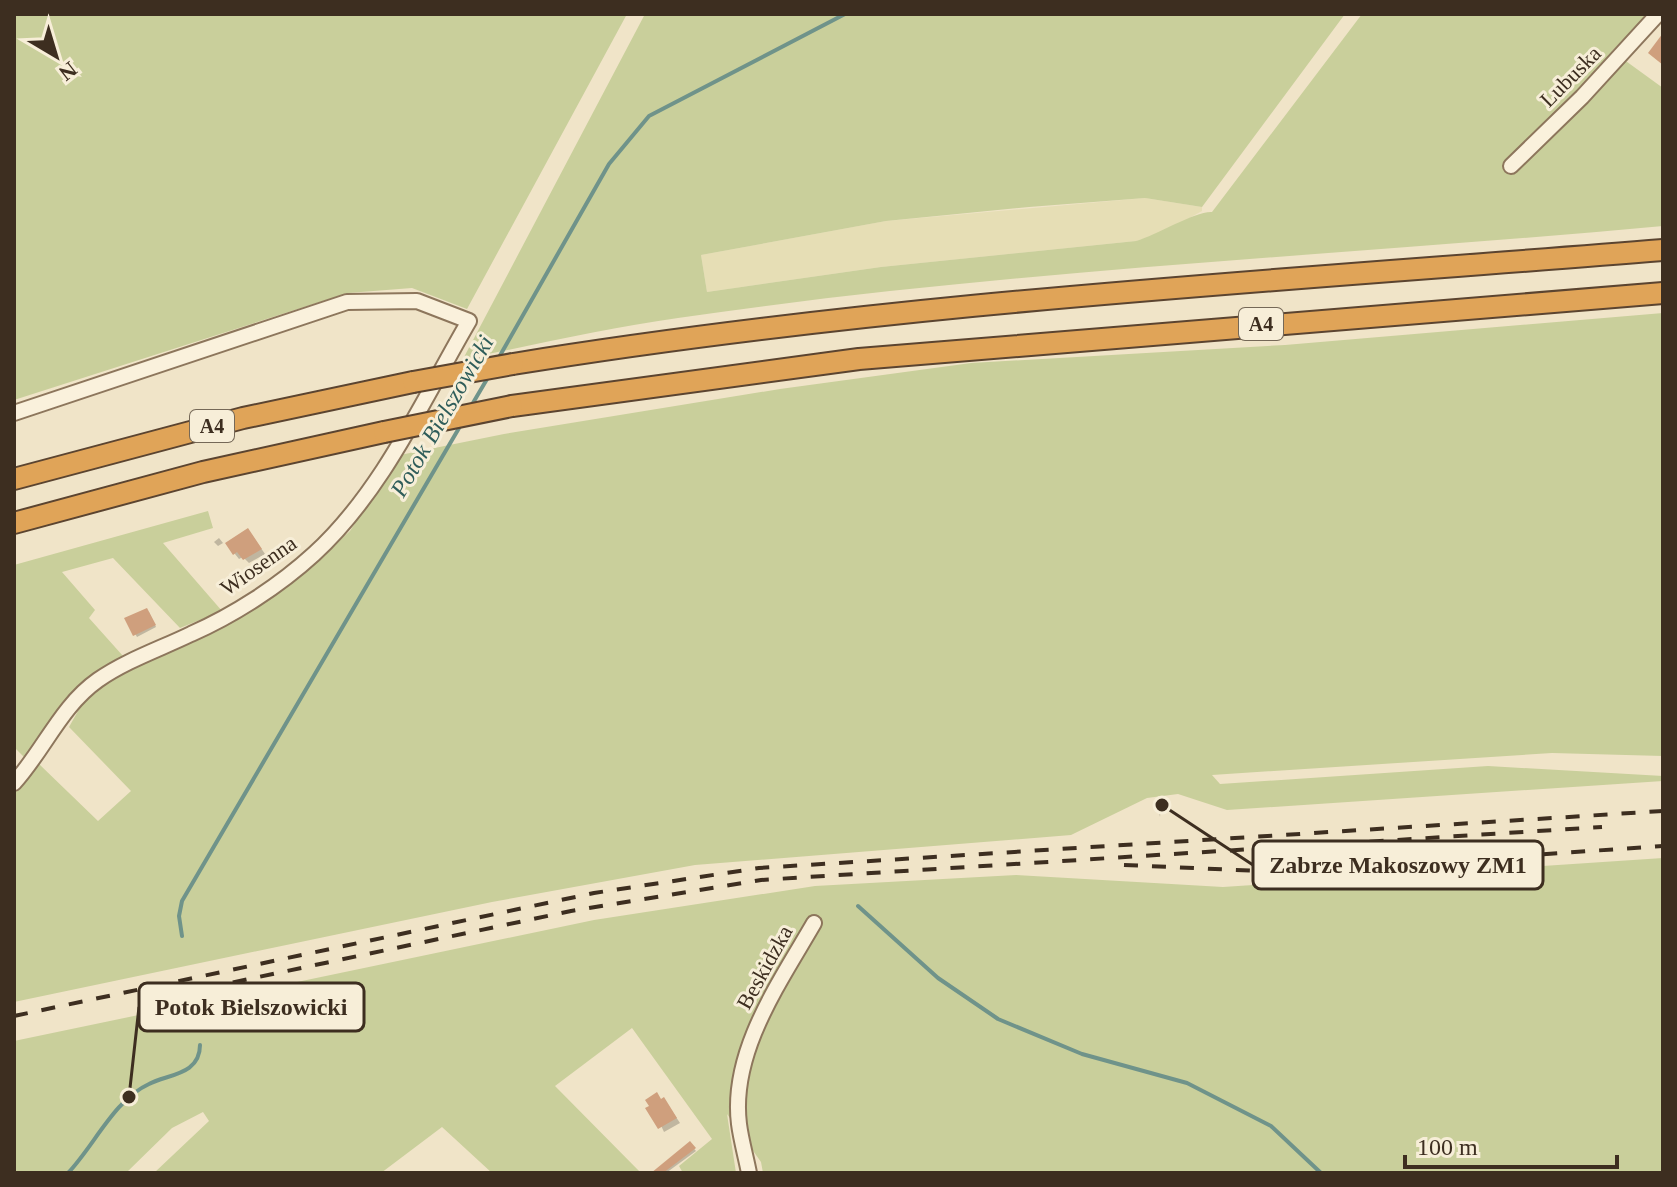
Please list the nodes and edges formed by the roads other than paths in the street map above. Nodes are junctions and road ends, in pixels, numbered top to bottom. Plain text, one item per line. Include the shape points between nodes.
1 (1658, 14) edge
2 (1511, 166) dead end
3 (1663, 250) edge
4 (1663, 293) edge
5 (14, 413) edge
6 (14, 479) edge
7 (14, 523) edge
8 (14, 783) edge
9 (814, 923) dead end
10 (749, 1173) edge

1 - 2 street, Lubuska
3 - 6 highway, A4, bridge via 943,308 677,338 413,382 243,418
4 - 7 highway, A4, bridge via 932,352 737,373 512,406 384,432 218,468
5 - 8 street, Wiosenna via 347,302 417,301 469,321 392,454 330,538 288,575 231,612 93,684
9 - 10 street, Beskidzka via 758,1020 744,1069 738,1121

